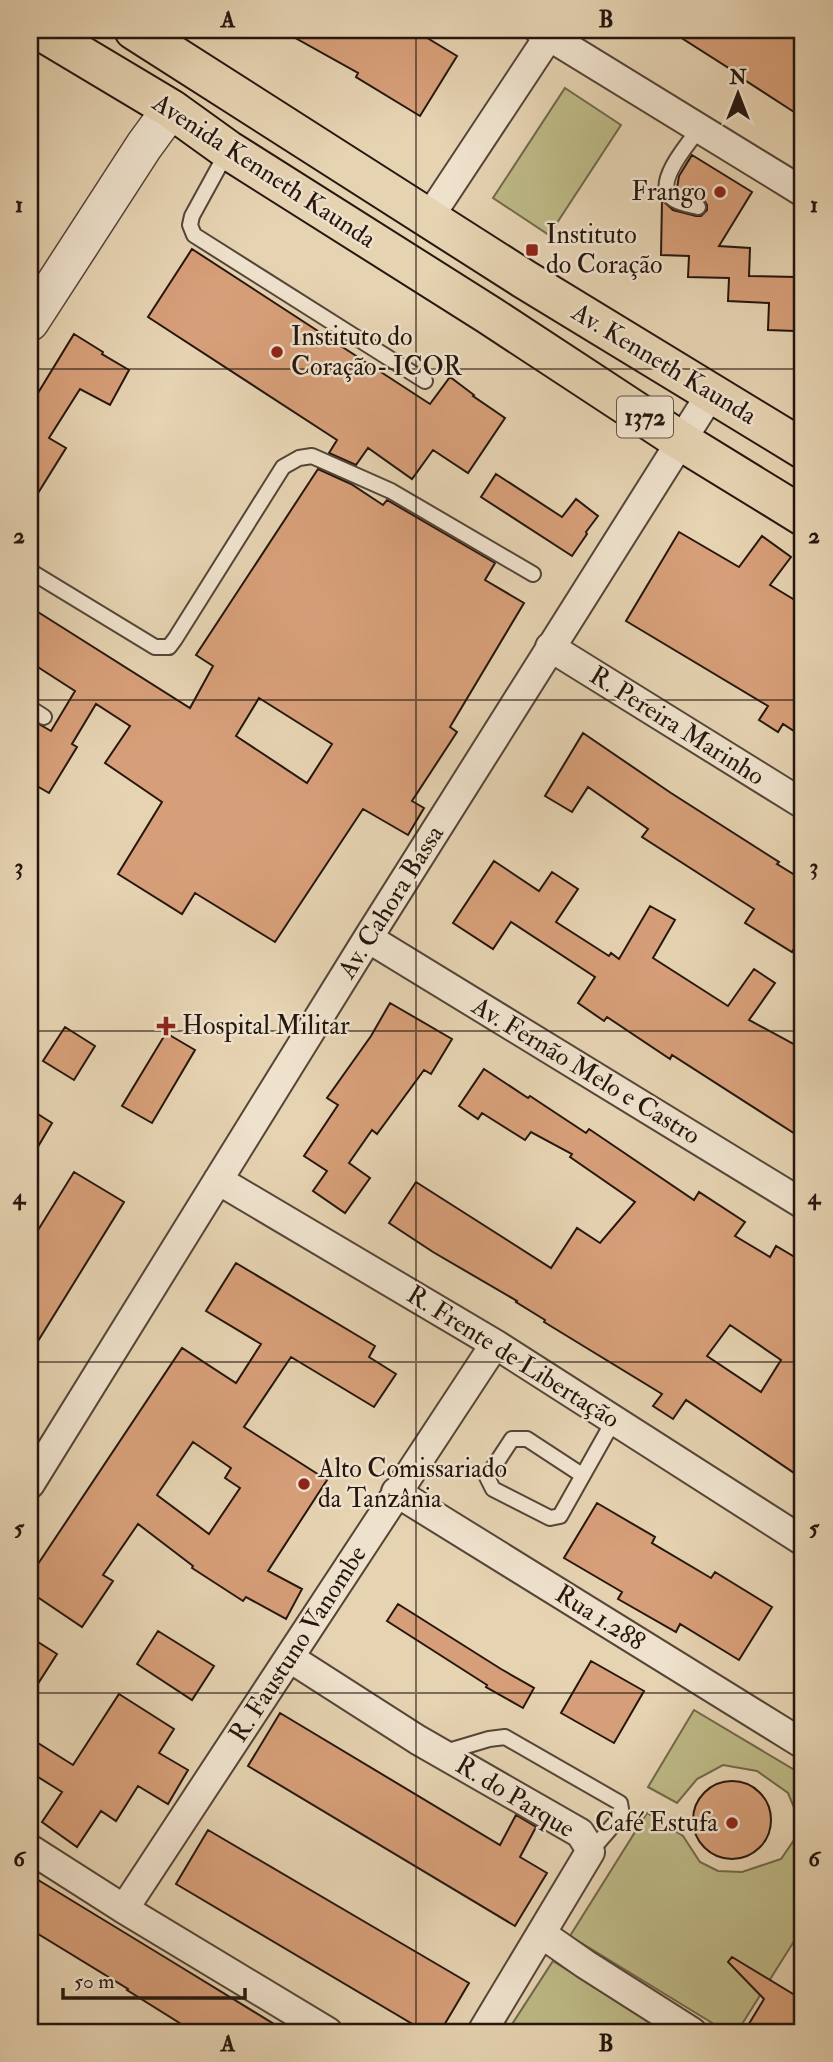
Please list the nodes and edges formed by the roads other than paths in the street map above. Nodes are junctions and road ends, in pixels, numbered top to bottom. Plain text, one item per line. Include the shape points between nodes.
1 (39, 30) edge
2 (134, 30) edge
3 (544, 33) edge
4 (172, 109) junction
5 (700, 128) junction
6 (228, 150) junction
7 (803, 192) edge
8 (698, 207) dead end
9 (428, 219) junction
10 (524, 279) joint
11 (489, 315) joint
12 (30, 323) edge
13 (425, 382) dead end
14 (712, 392) junction
15 (681, 440) junction
16 (803, 449) edge
17 (803, 516) edge
18 (30, 571) edge
19 (533, 574) dead end
20 (550, 647) junction
21 (30, 708) edge
22 (44, 717) dead end
23 (803, 804) edge
24 (368, 938) junction
25 (218, 1180) junction
26 (803, 1204) edge
27 (495, 1343) junction
28 (614, 1420) junction
29 (582, 1475) junction
30 (30, 1484) edge
31 (397, 1492) junction
32 (803, 1541) edge
33 (290, 1658) junction
34 (803, 1744) edge
35 (441, 1753) junction
36 (30, 1849) edge
37 (590, 1852) junction
38 (124, 1909) junction
39 (542, 1934) junction
40 (328, 2032) edge
41 (482, 2032) edge
42 (692, 2032) edge

1 - 4 main road, Avenida Kenneth Kaunda
2 - 9 main road, Avenida Kenneth Kaunda
3 - 5 street
3 - 9 street
4 - 6 main road, Avenida Kenneth Kaunda
4 - 12 street
5 - 7 street
5 - 8 lane via 677,157 667,191 672,198
6 - 11 main road, Avenida Kenneth Kaunda
6 - 13 lane via 192,216 194,235
9 - 10 main road, Avenida Kenneth Kaunda
10 - 14 main road, Av. Kenneth Kaunda / 1372
11 - 15 main road, Av. Kenneth Kaunda / 1372
14 - 15 street, Av. Cahora Bassa
14 - 16 main road, Av. Kenneth Kaunda / 1372
15 - 17 main road, Av. Kenneth Kaunda / 1372
15 - 20 street, Av. Cahora Bassa
18 - 19 lane via 155,647 169,647 284,467 312,456 391,491
20 - 23 street, R. Pereira Marinho
20 - 24 street, Av. Cahora Bassa
21 - 22 lane
24 - 25 street, Av. Cahora Bassa
24 - 26 street, Av. Fernão Melo e Castro
25 - 27 street, R. Frente de Libertação
25 - 30 street, Av. Cahora Bassa
27 - 28 street, R. Frente de Libertação
27 - 31 street, R. Faustuno Vanombe
28 - 29 lane
28 - 32 street, R. Frente de Libertação
29 - 29 lane via 560,1516 550,1518 493,1489 487,1478 513,1439 527,1439
31 - 33 street, R. Faustuno Vanombe
31 - 34 street, Rua 1.288
33 - 35 street, R. do Parque
33 - 38 street, R. Faustuno Vanombe
35 - 37 street, R. do Parque via 580,1833
35 - 37 lane via 505,1737 620,1803 622,1815
36 - 38 street
37 - 39 street, R. do Parque
38 - 40 street
39 - 41 street, R. do Parque
39 - 42 street

